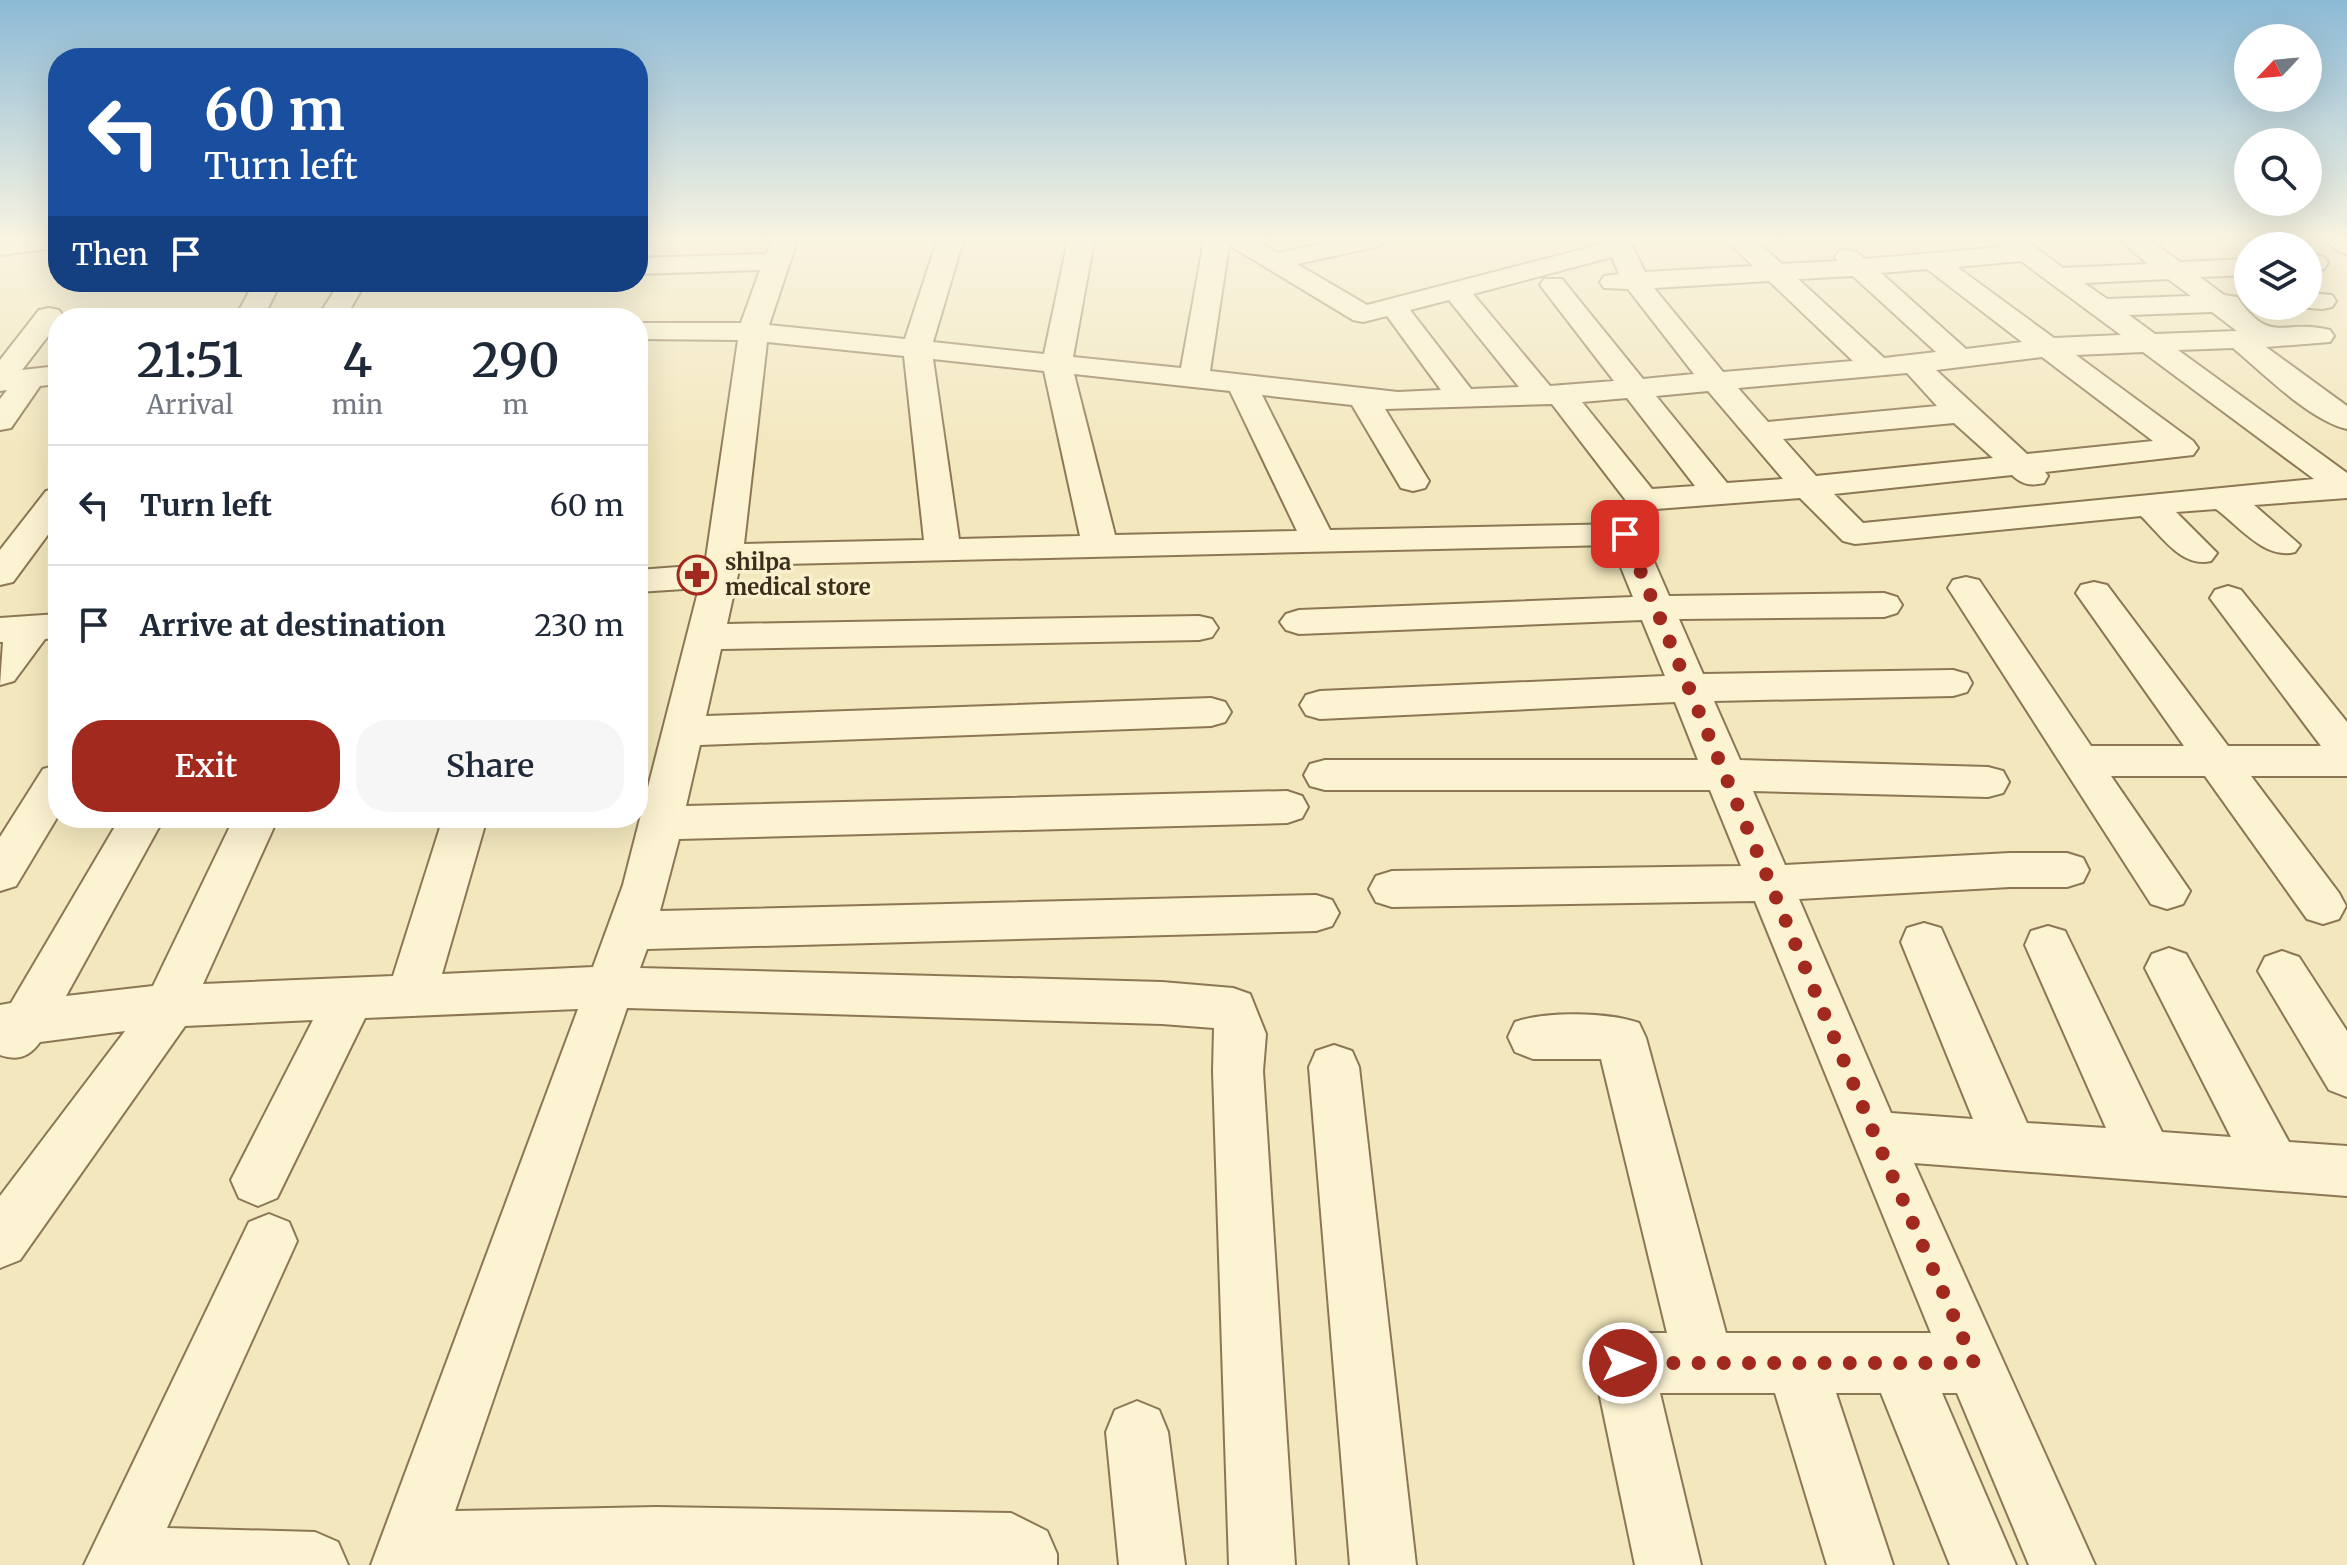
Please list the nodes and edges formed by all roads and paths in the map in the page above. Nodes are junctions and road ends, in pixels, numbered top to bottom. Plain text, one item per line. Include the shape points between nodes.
1 (760, 314) edge
2 (927, 314) edge
3 (1067, 314) edge
4 (1205, 314) edge
5 (1399, 314) edge
6 (1477, 314) edge
7 (1576, 314) edge
8 (1661, 314) edge
9 (1820, 314) edge
10 (1911, 314) edge
11 (2005, 314) edge
12 (2109, 314) edge
13 (2228, 314) edge
14 (48, 318) edge
15 (648, 331) edge
16 (754, 332) junction
17 (2252, 339) junction
18 (2335, 340) edge
19 (2151, 344) junction
20 (917, 347) junction
21 (2049, 347) junction
22 (1959, 358) junction
23 (1057, 363) junction
24 (1914, 364) junction
25 (1877, 367) junction
26 (1194, 378) junction
27 (22, 379) edge
28 (1715, 381) junction
29 (1242, 384) junction
30 (1635, 388) junction
31 (1551, 395) junction
32 (1364, 399) junction
33 (1463, 399) junction
34 (1961, 413) junction
35 (2347, 420) edge
36 (0, 421) edge
37 (1760, 432) junction
38 (2182, 448) junction
39 (2017, 464) junction
40 (1413, 481) dead end
41 (2342, 481) edge
42 (1808, 487) junction
43 (1718, 494) junction
44 (2233, 497) junction
45 (2151, 507) junction
46 (48, 511) edge
47 (2078, 512) junction
48 (1318, 540) junction
49 (2283, 545) dead end
50 (1100, 546) junction
51 (943, 550) junction
52 (2199, 553) dead end
53 (722, 565) junction
54 (0, 574) edge
55 (648, 579) edge
56 (1966, 588) dead end
57 (2094, 593) dead end
58 (2228, 598) dead end
59 (1884, 605) dead end
60 (1654, 608) junction
61 (1299, 622) dead end
62 (31, 627) edge
63 (1199, 628) dead end
64 (705, 637) junction
65 (0, 672) edge
66 (1953, 683) dead end
67 (1689, 688) junction
68 (1320, 705) dead end
69 (1211, 712) dead end
70 (682, 731) junction
71 (2347, 751) edge
72 (2079, 761) junction
73 (2347, 761) edge
74 (2218, 763) junction
75 (1325, 775) dead end
76 (1725, 775) junction
77 (1988, 782) dead end
78 (48, 796) edge
79 (1287, 807) dead end
80 (661, 823) junction
81 (136, 828) edge
82 (251, 828) edge
83 (462, 828) edge
84 (2067, 870) dead end
85 (0, 874) edge
86 (1771, 883) junction
87 (1392, 889) dead end
88 (2167, 891) dead end
89 (2323, 906) dead end
90 (1316, 913) dead end
91 (630, 931) junction
92 (1924, 942) dead end
93 (2048, 945) dead end
94 (2169, 968) dead end
95 (2282, 971) dead end
96 (609, 987) junction
97 (411, 996) junction
98 (350, 998) junction
99 (172, 1006) junction
100 (9, 1035) edge
101 (1533, 1037) dead end
102 (1334, 1067) dead end
103 (2347, 1074) edge
104 (1875, 1136) junction
105 (2011, 1147) junction
106 (2146, 1157) junction
107 (2273, 1165) junction
108 (2347, 1171) edge
109 (258, 1180) dead end
110 (0, 1241) edge
111 (269, 1241) dead end
112 (1704, 1363) junction
113 (1796, 1363) junction
114 (1899, 1363) junction
115 (1974, 1363) junction
116 (1137, 1432) dead end
117 (407, 1555) edge
118 (118, 1563) edge
119 (315, 1565) edge
120 (1024, 1565) edge
121 (1152, 1565) edge
122 (1262, 1565) edge
123 (1383, 1565) edge
124 (1668, 1565) edge
125 (1860, 1565) edge
126 (1983, 1565) edge
127 (2062, 1565) edge

1 - 16 street
2 - 20 street
3 - 23 street
4 - 26 street
5 - 33 street
6 - 31 street
7 - 30 street
8 - 28 street
9 - 25 street
10 - 22 street
11 - 21 street
12 - 19 street
13 - 17 street
14 - 27 street
15 - 16 street
16 - 20 street
16 - 53 street
17 - 18 street
17 - 19 street
17 - 35 street via 2305,392
19 - 21 street
19 - 41 street
20 - 23 street
20 - 51 street
21 - 22 street
21 - 38 street
22 - 24 street
23 - 26 street
23 - 50 street
24 - 25 street
24 - 34 street
25 - 28 street
26 - 29 street
27 - 36 street
28 - 30 street
28 - 37 street
29 - 32 street
29 - 48 street
30 - 31 street
30 - 43 street
31 - 33 street
31 - 43 street via 1643,500
32 - 33 street
32 - 40 street
34 - 37 street
34 - 39 street
37 - 42 street
38 - 39 street
38 - 44 street
39 - 42 street
39 - 47 street
41 - 44 street
42 - 43 street
42 - 47 street via 1855,534
44 - 45 street
44 - 49 street
45 - 47 street
45 - 52 street
46 - 54 street
48 - 50 street
48 - 60 street via 1625,534
50 - 51 street
51 - 53 street
53 - 55 street
53 - 64 street
56 - 72 street
57 - 74 street
58 - 71 street
59 - 60 street
60 - 61 street
60 - 67 street
62 - 65 street
63 - 64 street
64 - 70 street
66 - 67 street
67 - 68 street
67 - 76 street
69 - 70 street
70 - 80 street
72 - 74 street
72 - 88 street
73 - 74 street
74 - 89 street
75 - 76 street
76 - 77 street
76 - 86 street
78 - 85 street
79 - 80 street
80 - 91 street
81 - 100 street
82 - 99 street
83 - 97 street
84 - 86 street
86 - 87 street
86 - 104 street
90 - 91 street
91 - 96 street
92 - 105 street
93 - 106 street
94 - 107 street
95 - 103 street
96 - 97 street
96 - 117 street
96 - 122 street via 1233,1009 1241,1034 1238,1071
97 - 98 street
98 - 99 street
98 - 109 street
99 - 100 street
99 - 110 street
101 - 112 street via 1621,1038
102 - 123 street
104 - 105 street
104 - 115 street
105 - 106 street
106 - 107 street
107 - 108 street
111 - 118 street
112 - 113 street
112 - 124 street via 1623,1363
113 - 114 street
113 - 125 street
114 - 115 street
114 - 126 street
115 - 127 street
116 - 121 street
117 - 120 street via 656,1540 981,1545 1011,1546 1024,1554
118 - 119 street

